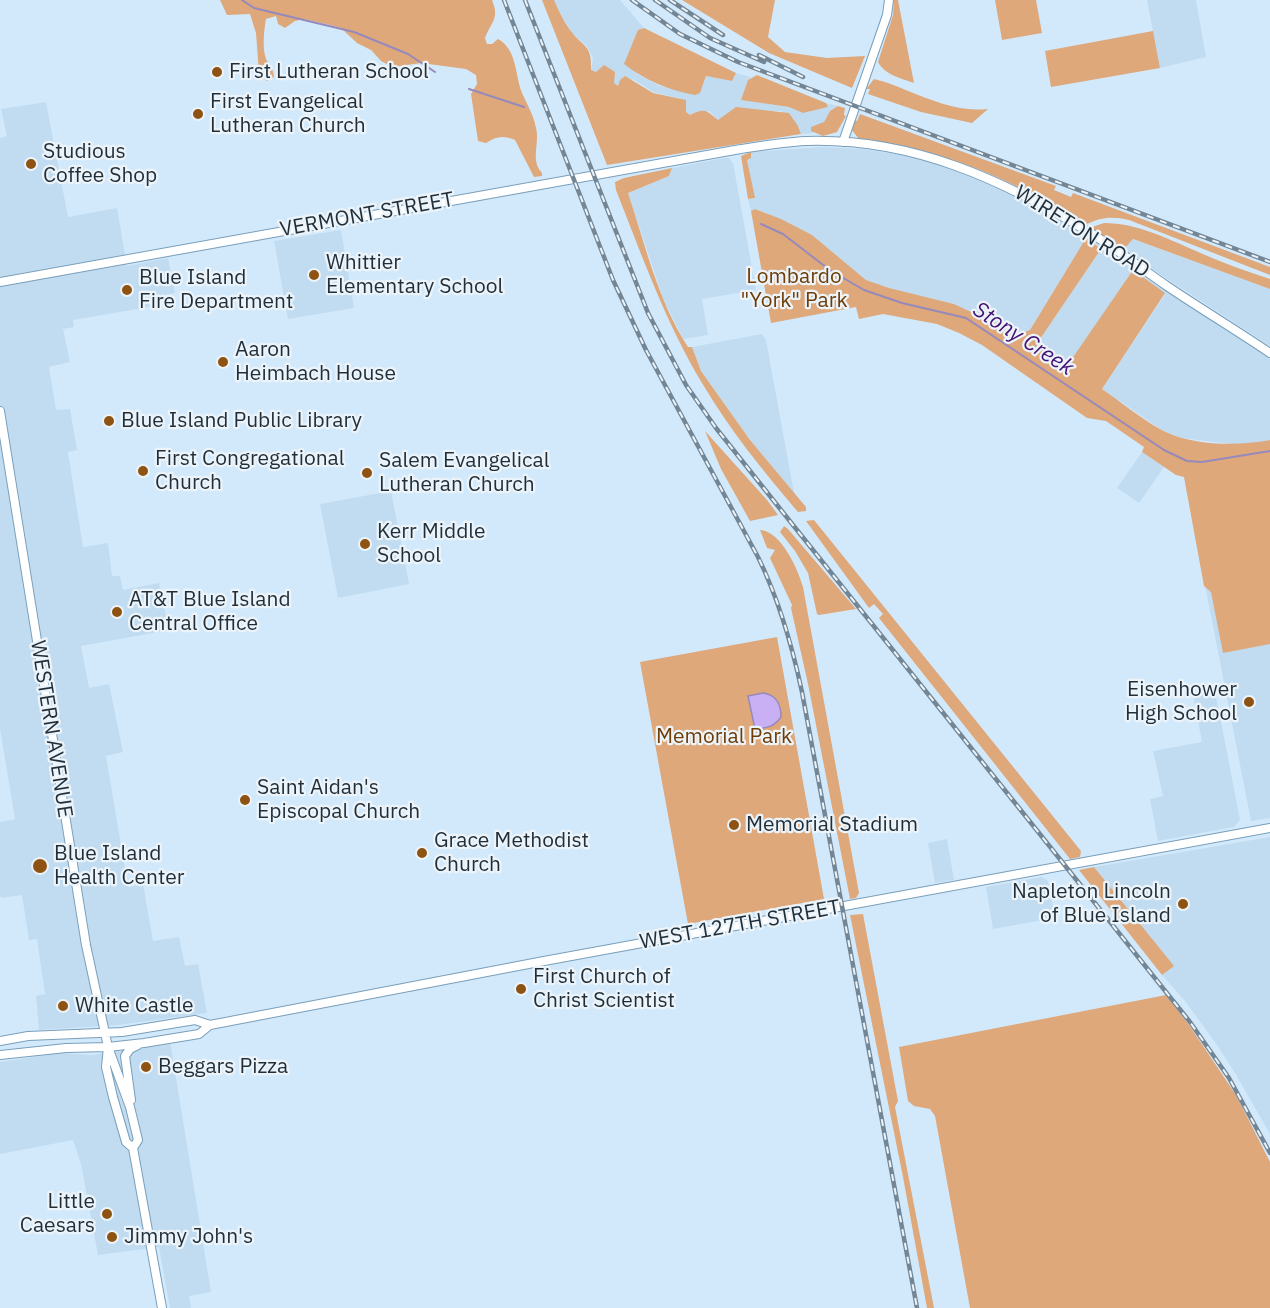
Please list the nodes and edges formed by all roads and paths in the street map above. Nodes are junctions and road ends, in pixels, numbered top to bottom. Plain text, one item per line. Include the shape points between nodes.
1 (889, 0) edge
2 (843, 142) junction
3 (735, 150) joint
4 (0, 282) edge
5 (1270, 353) edge
6 (0, 411) edge
7 (1270, 828) edge
8 (210, 1025) junction
9 (105, 1033) junction
10 (0, 1041) edge
11 (144, 1043) junction
12 (108, 1047) junction
13 (0, 1055) edge
14 (130, 1107) junction
15 (133, 1148) junction
16 (162, 1308) edge

1 - 2 main road
2 - 3 main road, WIRETON ROAD via 788,142
2 - 5 main road, WIRETON ROAD via 954,164 1017,190 1094,235
3 - 4 main road, VERMONT STREET
6 - 9 main road, WESTERN AVENUE via 86,945
7 - 8 main road, WEST 127TH STREET
8 - 9 main road, WEST 127TH STREET via 195,1020
8 - 11 main road, WEST 127TH STREET via 199,1034
9 - 10 main road, WEST 127TH STREET
9 - 12 main road, WESTERN AVENUE
11 - 12 main road, WEST 127TH STREET
11 - 14 main road via 130,1048 125,1056
12 - 13 main road, WEST 127TH STREET
12 - 14 main road, WESTERN AVENUE
12 - 15 main road, WESTERN AVENUE via 106,1067 113,1097 126,1142
14 - 15 main road, WESTERN AVENUE via 138,1140
15 - 16 main road, WESTERN AVENUE

